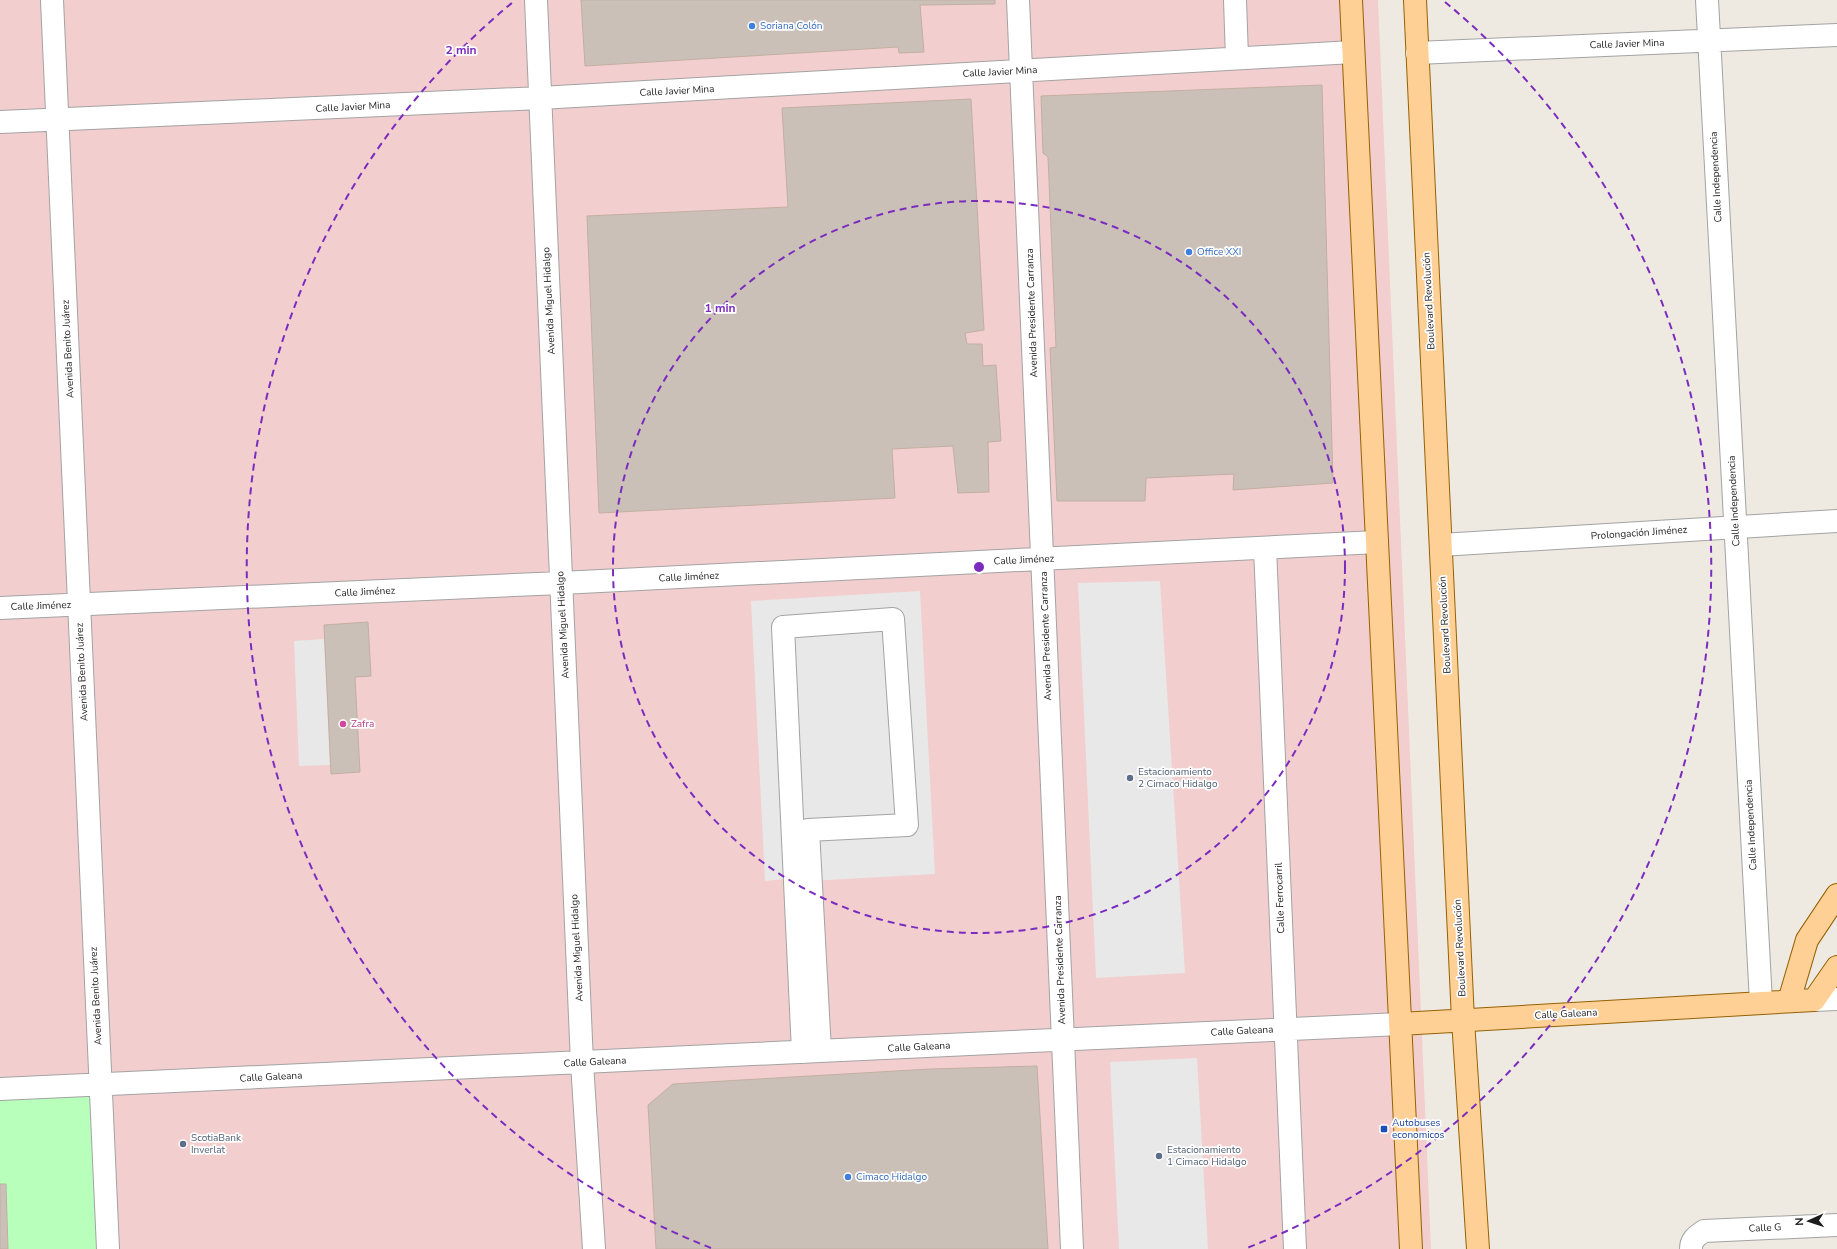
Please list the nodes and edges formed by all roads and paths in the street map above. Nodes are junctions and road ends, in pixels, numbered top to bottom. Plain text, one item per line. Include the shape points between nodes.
1 (52, 0) edge
2 (536, 0) edge
3 (1018, 0) edge
4 (1235, 0) edge
5 (1351, 0) edge
6 (1415, 0) edge
7 (1707, 0) edge
8 (1837, 35) edge
9 (1709, 41) junction
10 (1353, 52) junction
11 (1417, 53) junction
12 (1237, 58) junction
13 (1021, 71) junction
14 (540, 98) junction
15 (58, 120) junction
16 (0, 122) edge
17 (1837, 520) edge
18 (1735, 527) junction
19 (1377, 542) junction
20 (1441, 545) junction
21 (1265, 548) junction
22 (1042, 559) junction
23 (561, 583) junction
24 (79, 604) junction
25 (0, 608) edge
26 (1837, 895) edge
27 (1837, 967) edge
28 (1837, 999) edge
29 (1814, 1000) junction
30 (1789, 1001) junction
31 (1761, 1002) junction
32 (1463, 1020) junction
33 (1400, 1024) junction
34 (1285, 1029) junction
35 (1063, 1040) junction
36 (812, 1052) junction
37 (582, 1063) junction
38 (100, 1085) junction
39 (0, 1089) edge
40 (1837, 1225) edge
41 (1693, 1243) edge
42 (108, 1249) edge
43 (594, 1249) edge
44 (1072, 1249) edge
45 (1295, 1249) edge
46 (1411, 1249) edge
47 (1478, 1249) edge

1 - 15 street, Avenida Benito Juárez
2 - 14 street, Avenida Miguel Hidalgo
3 - 13 street, Avenida Presidente Carranza
4 - 12 street
5 - 10 main road
6 - 11 main road, Boulevard Revolución
7 - 9 street, Calle Independencia
8 - 9 street, Calle Javier Mina
9 - 11 street, Calle Javier Mina
9 - 18 street, Calle Independencia
10 - 12 street, Calle Javier Mina
10 - 19 main road
11 - 20 main road, Boulevard Revolución
12 - 13 street, Calle Javier Mina
13 - 14 street, Calle Javier Mina
13 - 22 street, Avenida Presidente Carranza
14 - 15 street, Calle Javier Mina
14 - 23 street, Avenida Miguel Hidalgo
15 - 16 street, Calle Javier Mina
15 - 24 street, Avenida Benito Juárez
17 - 18 street, Prolongación Jiménez
18 - 20 street, Prolongación Jiménez
18 - 31 street, Calle Independencia
19 - 21 street, Calle Jiménez
19 - 33 main road
20 - 32 main road, Boulevard Revolución
21 - 22 street, Calle Jiménez
21 - 34 street, Calle Ferrocarril
22 - 23 street, Calle Jiménez
22 - 35 street, Avenida Presidente Carranza
23 - 24 street, Calle Jiménez
23 - 37 street, Avenida Miguel Hidalgo
24 - 25 street, Calle Jiménez
24 - 38 street, Avenida Benito Juárez
26 - 30 main road via 1807,940
27 - 29 main road
28 - 29 street, Calle Galeana
29 - 30 main road, Calle Galeana
30 - 31 main road, Calle Galeana
31 - 32 main road, Calle Galeana
32 - 33 main road, Calle Galeana
32 - 47 main road, Boulevard Revolución
33 - 34 street, Calle Galeana
33 - 46 main road
34 - 35 street, Calle Galeana
34 - 45 street, Calle Ferrocarril
35 - 36 street, Calle Galeana
35 - 44 street, Avenida Presidente Carranza
36 - 36 street via 783,627 893,619 907,825 808,830
36 - 37 street, Calle Galeana
37 - 38 street, Calle Galeana
37 - 43 street, Avenida Miguel Hidalgo
38 - 39 street, Calle Galeana
38 - 42 street, Avenida Benito Juárez
40 - 41 street, Calle G via 1704,1231

